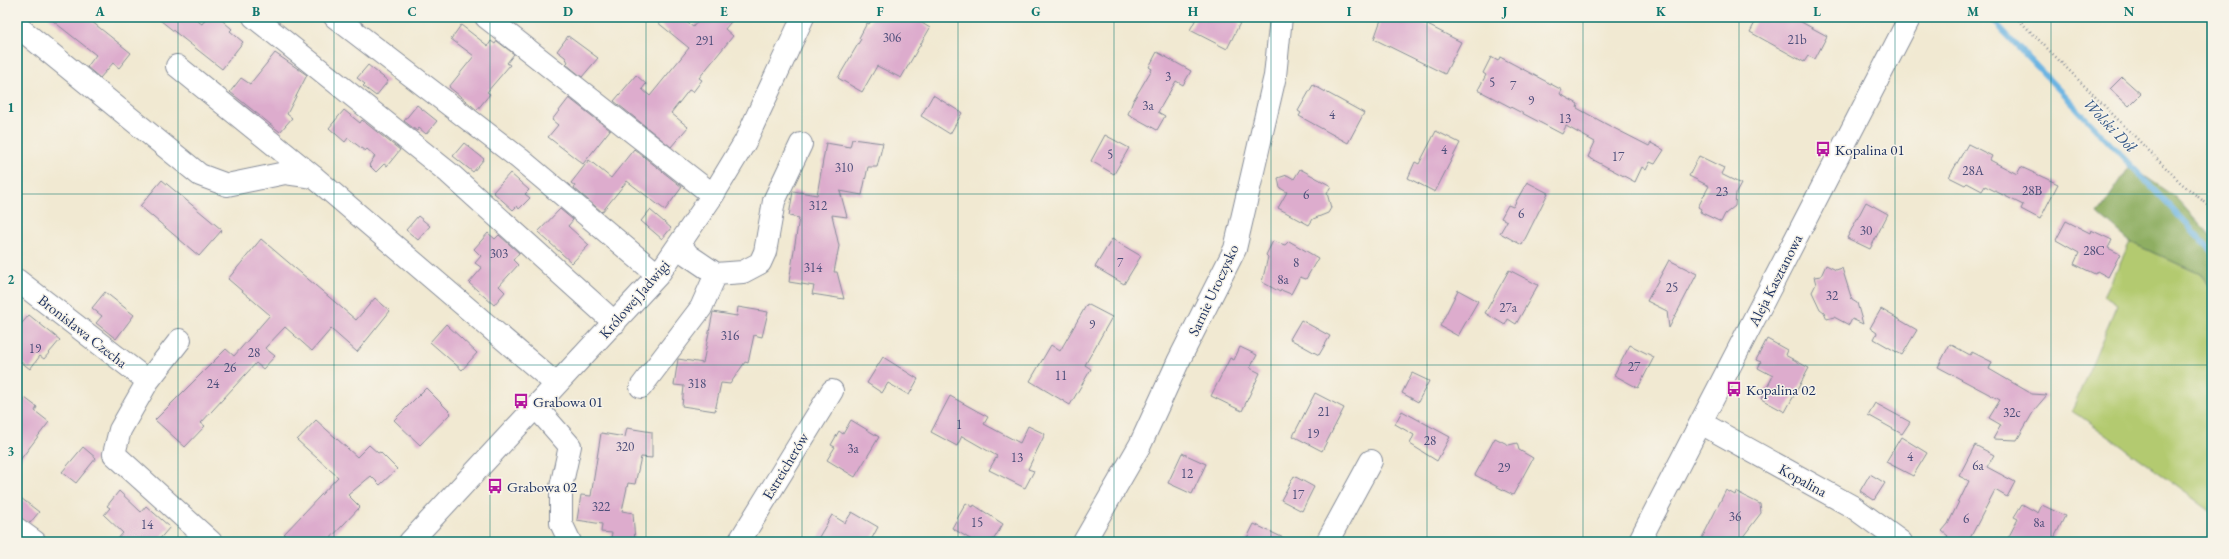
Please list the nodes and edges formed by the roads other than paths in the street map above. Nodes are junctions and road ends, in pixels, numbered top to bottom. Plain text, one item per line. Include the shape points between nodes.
1 (254, 17) edge
2 (335, 17) edge
3 (486, 17) edge
4 (803, 17) edge
5 (1281, 17) edge
6 (1910, 17) edge
7 (17, 26) edge
8 (177, 66) dead end
9 (801, 144) dead end
10 (314, 177) junction
11 (713, 195) junction
12 (680, 244) junction
13 (716, 274) junction
14 (658, 275) junction
15 (17, 280) edge
16 (615, 322) junction
17 (180, 340) dead end
18 (148, 381) junction
19 (556, 384) junction
20 (641, 387) dead end
21 (832, 390) dead end
22 (535, 406) junction
23 (1701, 423) junction
24 (1372, 461) dead end
25 (17, 529) edge
26 (34, 542) edge
27 (211, 542) edge
28 (410, 542) edge
29 (570, 542) edge
30 (739, 542) edge
31 (1084, 542) edge
32 (1327, 542) edge
33 (1639, 542) edge
34 (1900, 542) edge

1 - 16 street via 449,173
2 - 14 street via 520,159
3 - 11 street
4 - 11 street, Królowej Jadwigi via 745,142
5 - 31 street, Sarnie Uroczysko via 1275,76 1235,249 1178,362 1140,445
6 - 23 street, Aleja Kasztanowa
7 - 10 street via 200,175 227,185 285,173
8 - 10 street
9 - 13 street via 774,200 760,263 743,272
10 - 19 street
11 - 12 street, Królowej Jadwigi
12 - 13 street via 688,255
12 - 14 street, Królowej Jadwigi
13 - 20 street via 702,308
14 - 16 street, Królowej Jadwigi
15 - 18 street, Bronisława Czecha
16 - 19 street, Królowej Jadwigi
17 - 18 street
18 - 27 street via 120,430 114,454
19 - 22 street, Królowej Jadwigi
21 - 30 street, Estreicherów
22 - 28 street, Królowej Jadwigi
22 - 29 street via 570,446 561,487 561,523
23 - 33 street, Aleja Kasztanowa
23 - 34 street, Kopalina via 1853,507
24 - 32 street
25 - 26 street

